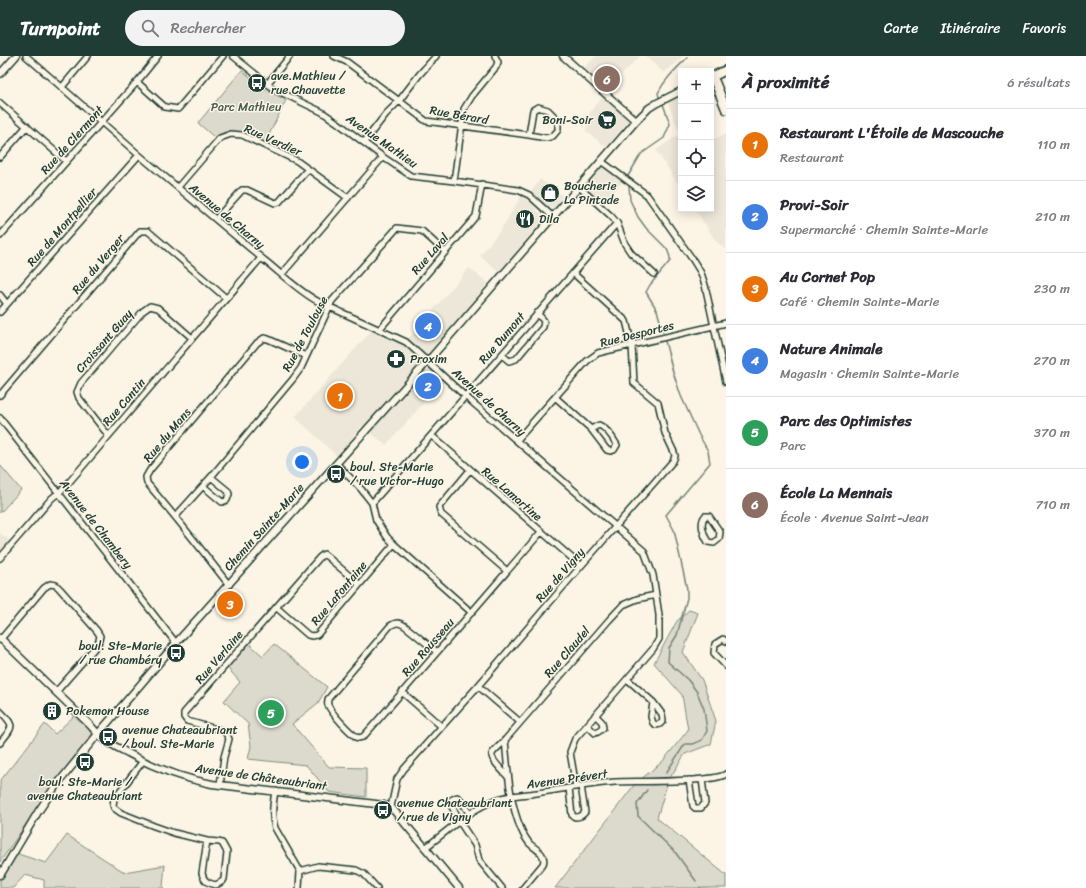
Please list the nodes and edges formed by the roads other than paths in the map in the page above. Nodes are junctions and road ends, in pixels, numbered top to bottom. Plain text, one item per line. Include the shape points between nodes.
1 (16, 56) edge
2 (26, 56) edge
3 (88, 56) edge
4 (158, 56) edge
5 (223, 56) edge
6 (233, 56) edge
7 (290, 56) edge
8 (334, 56) edge
9 (436, 56) edge
10 (495, 56) edge
11 (563, 56) edge
12 (726, 70) edge
13 (0, 74) edge
14 (714, 76) edge
15 (714, 80) edge
16 (137, 82) junction
17 (267, 84) junction
18 (62, 87) junction
19 (678, 92) edge
20 (399, 101) junction
21 (0, 103) edge
22 (726, 109) edge
23 (636, 121) junction
24 (101, 122) junction
25 (27, 126) junction
26 (460, 127) junction
27 (529, 135) junction
28 (364, 142) junction
29 (139, 155) junction
30 (0, 157) edge
31 (383, 157) junction
32 (66, 161) junction
33 (602, 161) junction
34 (308, 169) junction
35 (454, 181) junction
36 (482, 184) junction
37 (178, 187) junction
38 (579, 187) junction
39 (348, 198) junction
40 (553, 217) junction
41 (216, 219) junction
42 (617, 223) junction
43 (0, 236) edge
44 (445, 252) junction
45 (261, 258) junction
46 (573, 273) junction
47 (282, 274) junction
48 (654, 274) dead end
49 (0, 295) edge
50 (226, 298) junction
51 (7, 304) junction
52 (329, 306) junction
53 (0, 312) edge
54 (537, 313) junction
55 (726, 323) edge
56 (713, 326) junction
57 (379, 330) junction
58 (192, 338) junction
59 (632, 345) junction
60 (502, 355) junction
61 (306, 356) junction
62 (428, 361) junction
63 (726, 382) edge
64 (0, 395) edge
65 (465, 396) junction
66 (555, 397) junction
67 (0, 418) edge
68 (591, 429) junction
69 (108, 436) junction
70 (432, 436) junction
71 (517, 440) junction
72 (337, 464) junction
73 (470, 470) junction
74 (211, 477) junction
75 (203, 486) junction
76 (58, 493) junction
77 (372, 503) junction
78 (176, 516) junction
79 (616, 527) junction
80 (726, 530) edge
81 (542, 532) junction
82 (720, 532) junction
83 (394, 544) junction
84 (0, 558) edge
85 (581, 566) junction
86 (507, 572) junction
87 (229, 584) junction
88 (360, 584) junction
89 (656, 595) junction
90 (277, 608) junction
91 (472, 612) junction
92 (0, 639) edge
93 (726, 640) edge
94 (176, 643) junction
95 (437, 652) junction
96 (726, 666) edge
97 (628, 679) junction
98 (478, 686) junction
99 (56, 692) junction
100 (402, 692) junction
101 (653, 702) dead end
102 (0, 711) edge
103 (595, 715) junction
104 (520, 722) junction
105 (587, 725) junction
106 (441, 726) junction
107 (98, 734) junction
108 (505, 740) junction
109 (0, 742) edge
110 (143, 762) junction
111 (726, 774) edge
112 (508, 777) junction
113 (702, 779) junction
114 (689, 780) junction
115 (220, 785) junction
116 (578, 786) junction
117 (569, 788) junction
118 (275, 791) junction
119 (511, 797) junction
120 (391, 807) junction
121 (470, 813) junction
122 (459, 821) junction
123 (207, 841) junction
124 (425, 848) junction
125 (300, 871) junction
126 (0, 874) edge
127 (299, 888) edge
128 (377, 888) edge
129 (459, 888) edge
130 (502, 888) edge
131 (523, 888) edge

1 - 13 street
2 - 18 street, Avenue de Charny
3 - 18 street
4 - 16 street, Rue de Clermont
5 - 16 street via 178,108 165,107
6 - 17 street, Avenue Mathieu
7 - 17 street
8 - 20 street, Rue Bérard via 347,62
9 - 20 street
10 - 26 street via 498,62 496,67 464,109
11 - 23 street
12 - 14 main road
15 - 22 main road
16 - 24 street, Rue de Clermont
17 - 28 street, Avenue Mathieu via 322,112
18 - 24 street, Avenue de Charny
19 - 23 street, Chemin Sainte-Marie via 649,108
20 - 26 street, Rue Bérard via 426,121
20 - 28 street
21 - 25 street
23 - 33 street, Chemin Sainte-Marie
24 - 29 street, Avenue de Charny
24 - 32 street, Rue de Clermont
25 - 30 street
25 - 32 street
26 - 27 street, Rue Bérard
26 - 35 street
27 - 27 street, Rue Bérard via 546,138 553,136 558,130 556,118 548,110 538,107 533,110
28 - 31 street, Avenue Mathieu
29 - 37 street, Avenue de Charny
29 - 51 street, Rue de Montpellier
31 - 35 street, Avenue Mathieu via 411,176
31 - 39 street
32 - 43 street, Rue de Clermont
33 - 38 street, Chemin Sainte-Marie
33 - 56 street via 647,195 693,260 701,273
34 - 37 street, Rue Verdier via 297,161 242,135 231,134 220,138
34 - 39 street, Rue Verdier
34 - 41 street via 279,202 275,203 242,190
35 - 36 street, Avenue Mathieu
36 - 40 street, Avenue Mathieu via 518,190 530,195
36 - 44 street, Rue Laval via 476,216
37 - 41 street, Avenue de Charny
38 - 40 street, Chemin Sainte-Marie
38 - 42 street
39 - 47 street
40 - 62 street, Chemin Sainte-Marie
41 - 45 street, Avenue de Charny
42 - 46 street, Rue Dumont
42 - 48 street via 630,253
44 - 52 street, Rue de Toulouse via 422,231 397,228
44 - 57 street, Rue Laval
45 - 47 street, Avenue de Charny
45 - 50 street, Rue Cantin
46 - 54 street, Rue Dumont
46 - 59 street via 626,322
47 - 52 street, Avenue de Charny via 306,295
49 - 51 street
50 - 58 street, Rue Cantin
50 - 64 street, Rue du Verger via 148,231 140,231
51 - 53 street, Rue de Montpellier
52 - 57 street, Avenue de Charny
52 - 61 street, Rue de Toulouse
54 - 60 street, Rue Dumont
54 - 60 street via 544,321 543,327 516,359 509,361
55 - 56 street, Rue Desportes
56 - 59 street, Rue Desportes
56 - 63 street
57 - 62 street, Avenue de Charny via 406,342
58 - 69 street, Rue Cantin
58 - 69 street, Croissant Guay via 158,308 150,306 81,383 77,392 79,398
59 - 66 street, Rue Desportes via 592,357
59 - 79 street, Rue de Vigny via 634,383 658,403 665,433 675,456
60 - 65 street, Rue Dumont
61 - 74 street, Rue de Toulouse via 293,379
61 - 78 street, Rue du Mans via 268,339 264,338 257,343 150,470 146,477 147,483
62 - 65 street, Avenue de Charny
62 - 72 street, Chemin Sainte-Marie
65 - 70 street, Rue Dumont
65 - 71 street, Avenue de Charny
66 - 68 street
66 - 71 street, Rue Desportes
67 - 76 street, Avenue de Chambery
68 - 68 street via 607,450 614,450 617,446 604,427 599,424
69 - 76 street, Rue Cantin
70 - 73 street, Rue Lamartine
70 - 77 street, Rue Dumont
71 - 79 street, Avenue de Charny
72 - 77 street
72 - 87 street, Chemin Sainte-Marie
73 - 81 street, Rue Lamartine
73 - 86 street via 439,507 439,511
74 - 75 street, Rue de Toulouse
74 - 75 street via 228,491 227,500 222,502
75 - 78 street, Rue de Toulouse
76 - 84 street, Rue Cantin
76 - 94 street, Avenue de Chambery
77 - 83 street via 376,520
78 - 87 street, Rue du Mans
79 - 85 street, Rue de Vigny
79 - 89 street, Avenue de Charny via 644,551 653,575
80 - 82 street
81 - 85 street, Rue Lamartine
81 - 86 street, Rue Rousseau
82 - 82 street via 709,516 705,516 702,524 708,542 714,543
83 - 88 street, Rue Lafontaine
83 - 91 street
85 - 98 street, Rue de Vigny
86 - 91 street, Rue Rousseau
87 - 94 street, Chemin Sainte-Marie
88 - 90 street, Rue Lafontaine via 317,635 308,634
88 - 90 street, Rue Verlaine via 324,554
89 - 97 street, Avenue de Charny via 659,639
89 - 104 street, Rue Claudel via 623,605
90 - 115 street, Rue Verlaine via 184,713 187,721 224,731 229,739
91 - 95 street, Rue Rousseau
92 - 99 street, Avenue de Châteaubriant
92 - 99 street via 44,588 50,584 60,589 100,636 98,644
93 - 96 street via 722,639 715,644 714,653
94 - 107 street, Chemin Sainte-Marie
95 - 100 street, Rue Rousseau
95 - 100 street, Rue Rousseau via 401,622 395,623 328,699 328,704 332,712 358,738 363,737
97 - 101 street
97 - 103 street, Avenue de Charny
98 - 104 street
98 - 106 street, Rue de Vigny
99 - 107 street, Avenue de Châteaubriant
100 - 106 street
102 - 109 street via 10,722 11,730
103 - 105 street, Avenue de Charny
103 - 105 street via 602,722 603,728 595,733
104 - 108 street, Rue Claudel
105 - 116 street, Avenue de Charny via 575,739 570,752
106 - 120 street, Rue de Vigny via 397,779
107 - 110 street, Avenue de Châteaubriant
107 - 126 street, Chemin Sainte-Marie via 51,792
108 - 112 street
108 - 112 street, Rue Claudel via 491,758
110 - 115 street, Avenue de Châteaubriant via 173,774
110 - 123 street via 114,799 114,808 154,826
111 - 113 street, Avenue Prévert
112 - 119 street
113 - 114 street, Avenue Prévert
113 - 114 street via 705,803 701,808 692,806
114 - 116 street, Avenue Prévert
115 - 118 street, Avenue de Châteaubriant
116 - 117 street, Avenue Prévert
116 - 117 street, Avenue de Charny via 585,812 581,817 572,815
117 - 119 street, Avenue Prévert
118 - 120 street, Avenue de Châteaubriant
118 - 125 street via 272,815 275,828
119 - 121 street, Avenue Prévert via 500,798
119 - 131 street via 526,839 544,856 543,864
120 - 124 street
121 - 122 street, Avenue Prévert
121 - 122 street via 456,797 451,800 450,804
122 - 124 street, Avenue Prévert
122 - 130 street via 475,845 479,860
123 - 123 street via 202,873 205,881 216,885 224,879 226,849 222,843
124 - 129 street
125 - 127 street
125 - 128 street via 318,866 356,870 364,874

